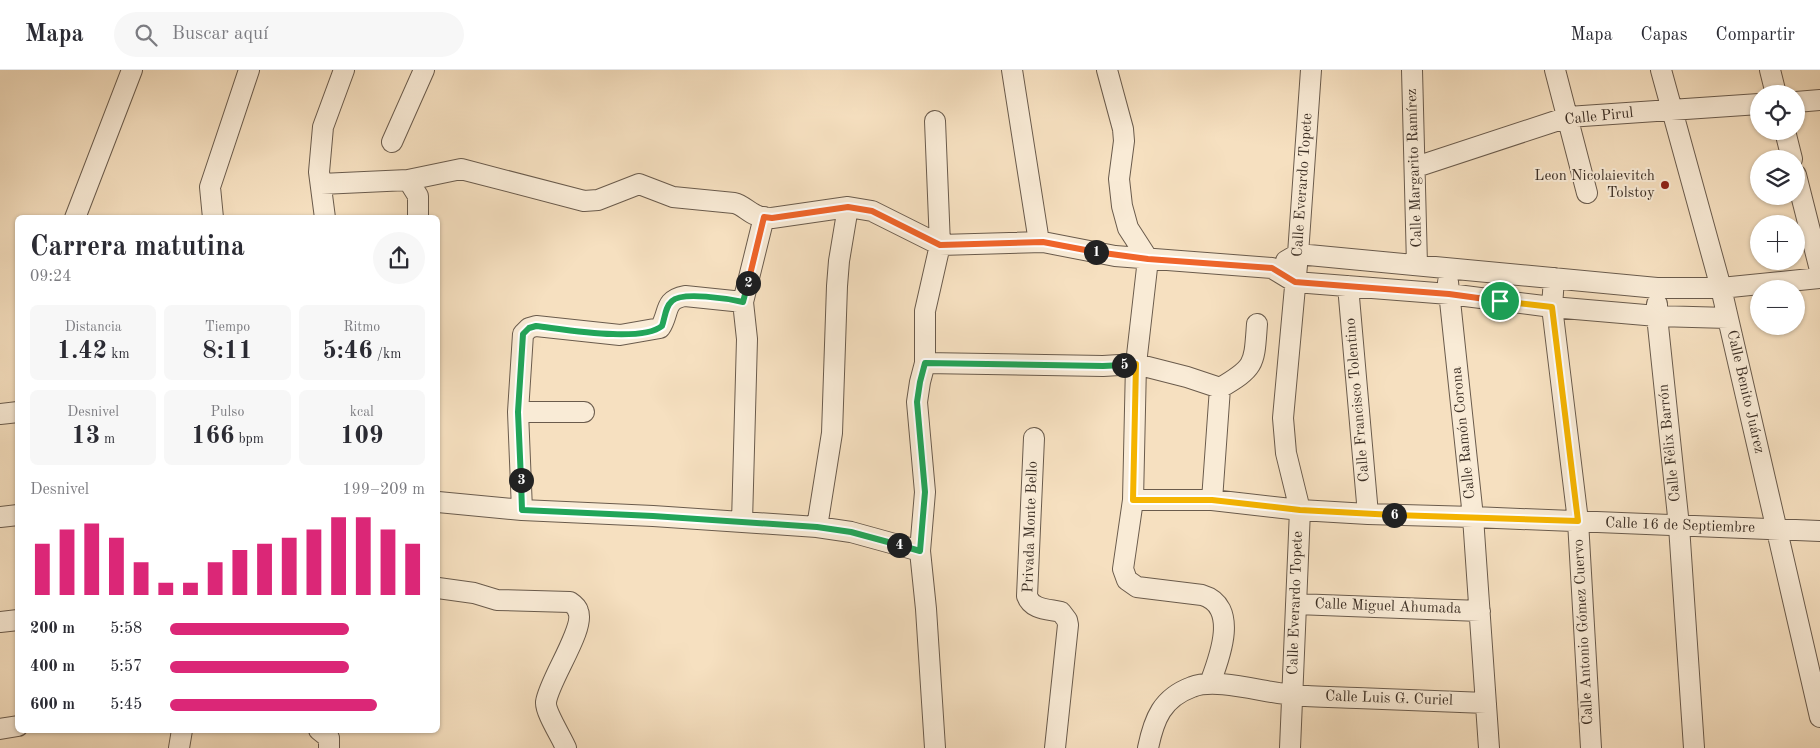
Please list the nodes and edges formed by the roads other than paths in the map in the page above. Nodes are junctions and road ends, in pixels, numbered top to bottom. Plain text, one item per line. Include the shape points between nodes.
1 (132, 70) edge
2 (250, 70) edge
3 (344, 70) edge
4 (424, 70) edge
5 (1012, 70) edge
6 (1107, 70) edge
7 (1306, 70) edge
8 (1412, 70) edge
9 (1554, 70) edge
10 (1661, 70) edge
11 (1770, 70) edge
12 (1774, 85) edge
13 (1820, 100) edge
14 (1805, 101) edge
15 (1750, 105) edge
16 (1672, 111) junction
17 (1568, 117) junction
18 (935, 121) dead end
19 (392, 142) dead end
20 (1416, 167) junction
21 (408, 180) junction
22 (321, 184) junction
23 (1587, 193) dead end
24 (1804, 205) edge
25 (848, 207) junction
26 (76, 215) edge
27 (213, 215) edge
28 (325, 215) edge
29 (418, 215) edge
30 (764, 217) junction
31 (1128, 228) junction
32 (1039, 242) junction
33 (940, 245) junction
34 (1298, 254) junction
35 (1115, 256) junction
36 (1148, 259) junction
37 (1417, 265) junction
38 (1272, 268) junction
39 (1446, 268) junction
40 (1820, 270) edge
41 (1554, 278) junction
42 (1820, 278) edge
43 (1295, 282) junction
44 (1348, 286) junction
45 (1657, 288) junction
46 (1721, 288) junction
47 (1449, 294) junction
48 (743, 302) junction
49 (1552, 307) junction
50 (1657, 316) junction
51 (1728, 318) junction
52 (1257, 324) dead end
53 (925, 363) junction
54 (1136, 364) junction
55 (1220, 388) junction
56 (15, 412) edge
57 (518, 412) junction
58 (584, 412) dead end
59 (0, 414) edge
60 (1034, 438) dead end
61 (1133, 500) junction
62 (1212, 500) junction
63 (440, 502) edge
64 (522, 510) junction
65 (1300, 510) junction
66 (1368, 514) junction
67 (15, 515) edge
68 (0, 517) edge
69 (1473, 517) junction
70 (1578, 521) junction
71 (742, 522) junction
72 (1679, 526) junction
73 (817, 527) junction
74 (1776, 529) junction
75 (1820, 531) edge
76 (920, 551) junction
77 (440, 588) edge
78 (1296, 604) junction
79 (1480, 610) junction
80 (15, 620) edge
81 (0, 622) edge
82 (1210, 683) junction
83 (1292, 695) junction
84 (1486, 703) junction
85 (1820, 717) edge
86 (15, 726) edge
87 (0, 728) edge
88 (182, 733) edge
89 (180, 748) edge
90 (566, 748) edge
91 (935, 748) edge
92 (1055, 748) edge
93 (1148, 748) edge
94 (1290, 748) edge
95 (1489, 748) edge
96 (1591, 748) edge
97 (1694, 748) edge

1 - 26 street
2 - 27 street via 212,180
3 - 22 street via 323,127
4 - 19 street
5 - 32 street
6 - 31 street via 1123,129 1119,179
7 - 34 street, Calle Everardo Topete
8 - 20 street, Calle Margarito Ramírez
9 - 17 street
10 - 16 street, Calle Benito Juárez
11 - 12 street
13 - 14 street
15 - 16 street, Calle Pirul
16 - 17 street, Calle Pirul
16 - 46 street, Calle Benito Juárez
17 - 20 street, Calle Pirul
17 - 23 street
18 - 33 street
20 - 37 street, Calle Margarito Ramírez
21 - 22 street
21 - 29 street via 418,196
21 - 30 street via 461,170 584,201 598,200 639,184 673,197 740,204 755,215
22 - 28 street
24 - 40 street
25 - 30 street
25 - 33 street via 872,211
25 - 73 street via 836,286 832,432
30 - 48 street
31 - 35 street
31 - 36 street
32 - 33 street
32 - 35 street
33 - 53 street via 926,311
34 - 37 street
34 - 38 street
34 - 43 street, Calle Everardo Topete
35 - 36 street
36 - 38 street
36 - 54 street
37 - 39 street
38 - 43 street
39 - 41 street
39 - 47 street, Calle Ramón Corona
41 - 45 street
41 - 49 street, Calle Antonio Gómez Cuervo
42 - 46 street
43 - 44 street
43 - 65 street, Calle Everardo Topete via 1283,418 1286,453
44 - 47 street
44 - 66 street, Calle Francisco Tolentino
45 - 46 street
45 - 50 street, Calle Félix Barrón
46 - 51 street, Calle Benito Juárez
47 - 49 street
47 - 69 street, Calle Ramón Corona
48 - 57 street via 680,297 674,299 667,309 660,328 624,335 536,326 529,328 523,334
48 - 71 street via 747,339
49 - 50 street
49 - 70 street, Calle Antonio Gómez Cuervo
50 - 51 street
50 - 72 street, Calle Félix Barrón
51 - 74 street, Calle Benito Juárez
52 - 55 street via 1255,354 1248,369
53 - 54 street
53 - 76 street via 917,402 925,492
54 - 55 street
54 - 61 street
55 - 62 street
56 - 59 street
57 - 58 street
57 - 64 street
60 - 92 street, Privada Monte Bello via 1027,596 1034,606 1062,612 1068,631
61 - 62 street, Calle 16 de Septiembre
61 - 82 street via 1123,569 1127,580 1137,587 1210,597 1222,616 1224,644
62 - 65 street, Calle 16 de Septiembre
63 - 64 street
64 - 71 street
65 - 66 street, Calle 16 de Septiembre
65 - 78 street, Calle Everardo Topete
66 - 69 street, Calle 16 de Septiembre
67 - 68 street
69 - 70 street, Calle 16 de Septiembre
69 - 79 street, Calle Ramón Corona
70 - 72 street, Calle 16 de Septiembre
70 - 96 street, Calle Antonio Gómez Cuervo
71 - 73 street
72 - 74 street, Calle 16 de Septiembre
72 - 97 street, Calle Félix Barrón
73 - 76 street via 851,532
74 - 75 street, Calle 16 de Septiembre
74 - 85 street, Calle Benito Juárez
76 - 91 street
77 - 90 street via 497,600 570,602 579,611 575,634 546,704
78 - 79 street, Calle Miguel Ahumada
78 - 83 street, Calle Everardo Topete
79 - 84 street, Calle Ramón Corona
80 - 81 street
82 - 83 street, Calle Luis G. Curiel
82 - 93 street via 1193,686 1168,700 1152,731
83 - 84 street, Calle Luis G. Curiel
83 - 94 street, Calle Everardo Topete
84 - 95 street, Calle Ramón Corona
86 - 87 street
88 - 89 street

